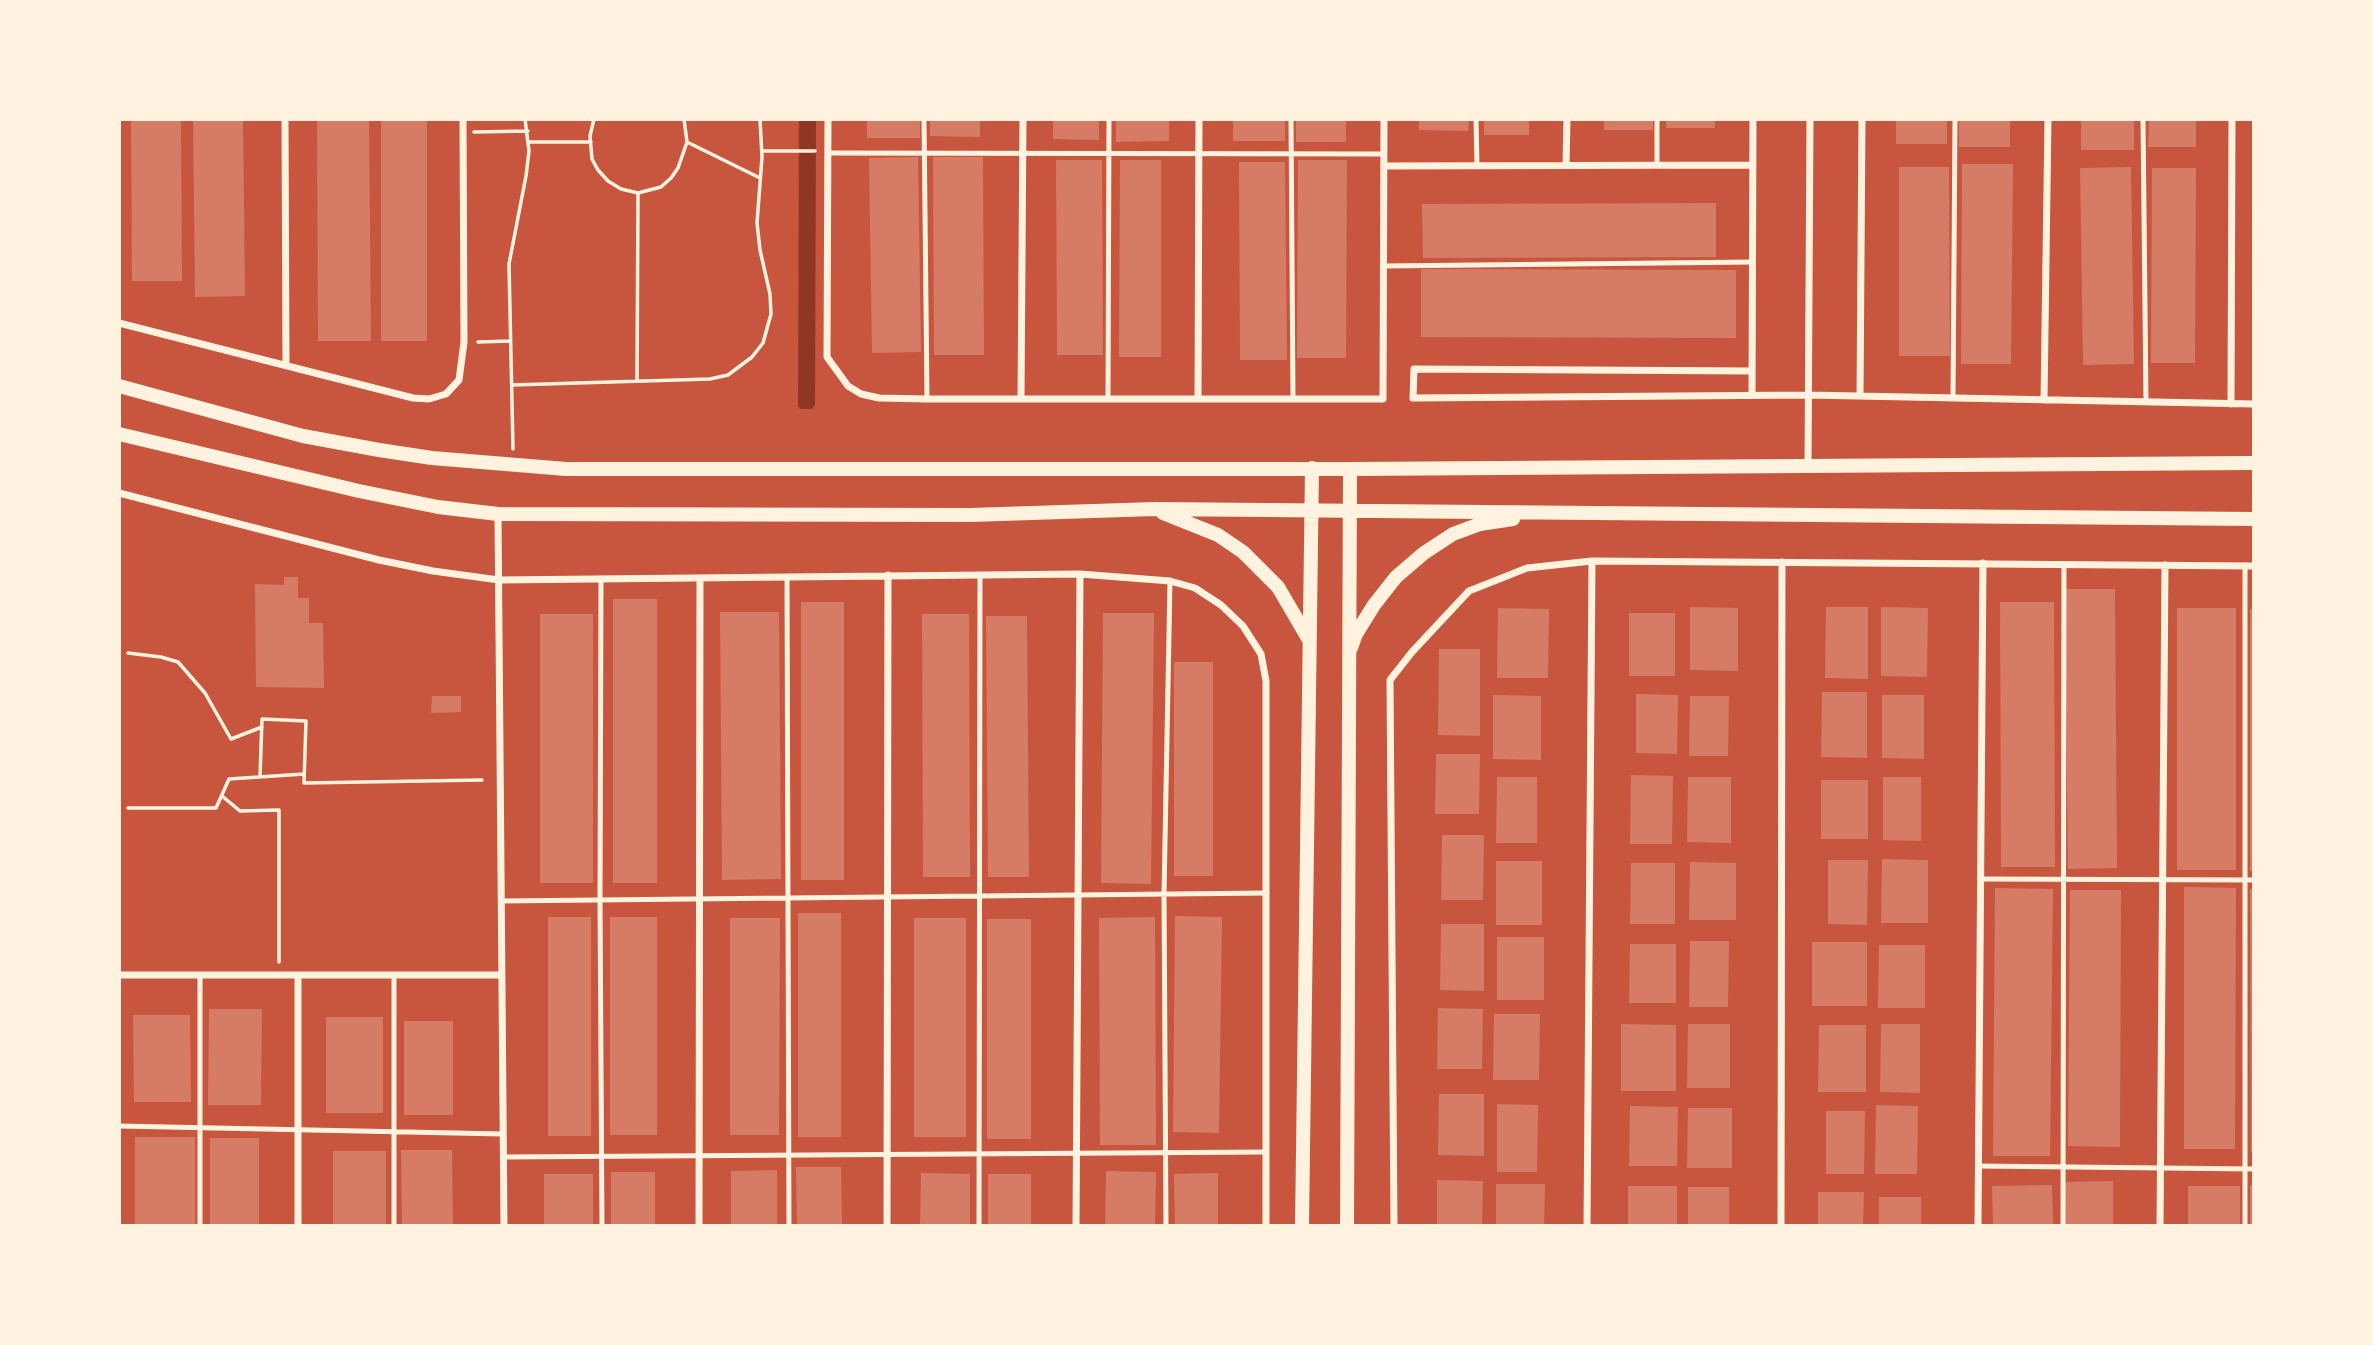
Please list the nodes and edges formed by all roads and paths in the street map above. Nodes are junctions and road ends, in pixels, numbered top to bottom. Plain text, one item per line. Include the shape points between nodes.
1 (285, 119) edge
2 (463, 119) edge
3 (525, 119) edge
4 (594, 119) edge
5 (684, 119) edge
6 (760, 119) edge
7 (828, 119) edge
8 (924, 119) edge
9 (1023, 119) edge
10 (1109, 119) edge
11 (1199, 119) edge
12 (1291, 119) edge
13 (1384, 119) edge
14 (1476, 119) edge
15 (1567, 119) edge
16 (1657, 119) edge
17 (1753, 119) edge
18 (1810, 119) edge
19 (1862, 119) edge
20 (1955, 119) edge
21 (2048, 119) edge
22 (2143, 119) edge
23 (2232, 119) edge
24 (528, 131) junction
25 (463, 132) junction
26 (529, 142) junction
27 (591, 142) junction
28 (687, 142) junction
29 (762, 150) junction
30 (826, 152) junction
31 (924, 154) junction
32 (1023, 154) junction
33 (1109, 154) junction
34 (1198, 154) junction
35 (1291, 154) junction
36 (1384, 154) junction
37 (1566, 165) junction
38 (1657, 165) junction
39 (1753, 165) junction
40 (1384, 166) junction
41 (1477, 166) junction
42 (760, 178) junction
43 (638, 193) junction
44 (1753, 262) junction
45 (1383, 266) junction
46 (119, 323) edge
47 (510, 341) junction
48 (464, 342) junction
49 (286, 365) junction
50 (1752, 371) junction
51 (637, 381) junction
52 (512, 385) junction
53 (119, 386) edge
54 (1752, 395) junction
55 (1808, 395) junction
56 (1860, 396) junction
57 (1953, 398) junction
58 (927, 399) junction
59 (1021, 399) junction
60 (1108, 399) junction
61 (1198, 399) junction
62 (1293, 399) junction
63 (2045, 400) junction
64 (2146, 402) junction
65 (2231, 404) junction
66 (2254, 404) edge
67 (119, 434) edge
68 (2254, 463) edge
69 (513, 465) junction
70 (1808, 465) junction
71 (1312, 468) junction
72 (1349, 469) junction
73 (119, 493) edge
74 (1155, 509) junction
75 (1311, 510) junction
76 (1349, 510) junction
77 (1548, 512) junction
78 (499, 514) junction
79 (2254, 519) edge
80 (1592, 561) junction
81 (1783, 562) junction
82 (1983, 564) junction
83 (2064, 564) junction
84 (2165, 565) junction
85 (2245, 565) junction
86 (2254, 566) edge
87 (1080, 574) junction
88 (888, 575) junction
89 (980, 575) junction
90 (787, 577) junction
91 (700, 578) junction
92 (601, 579) junction
93 (499, 580) junction
94 (1170, 581) junction
95 (1310, 642) junction
96 (128, 653) dead end
97 (1348, 657) junction
98 (262, 727) junction
99 (304, 774) junction
100 (260, 777) junction
101 (482, 780) dead end
102 (222, 796) junction
103 (128, 808) dead end
104 (1980, 879) junction
105 (2064, 879) junction
106 (2163, 880) junction
107 (2246, 880) junction
108 (2254, 880) edge
109 (1267, 892) junction
110 (1164, 894) junction
111 (1078, 895) junction
112 (980, 896) junction
113 (888, 897) junction
114 (789, 898) junction
115 (699, 899) junction
116 (600, 900) junction
117 (502, 901) junction
118 (119, 975) edge
119 (200, 975) junction
120 (279, 975) junction
121 (298, 975) junction
122 (394, 975) junction
123 (502, 975) junction
124 (119, 1126) edge
125 (200, 1128) junction
126 (298, 1130) junction
127 (394, 1132) junction
128 (503, 1134) junction
129 (1266, 1152) junction
130 (1165, 1153) junction
131 (980, 1154) junction
132 (1076, 1154) junction
133 (789, 1155) junction
134 (887, 1155) junction
135 (602, 1156) junction
136 (699, 1156) junction
137 (504, 1157) junction
138 (1978, 1166) junction
139 (2063, 1167) junction
140 (2160, 1168) junction
141 (2245, 1169) junction
142 (2254, 1169) edge
143 (200, 1226) edge
144 (298, 1226) edge
145 (394, 1226) edge
146 (504, 1226) edge
147 (602, 1226) edge
148 (699, 1226) edge
149 (789, 1226) edge
150 (887, 1226) edge
151 (979, 1226) edge
152 (1076, 1226) edge
153 (1166, 1226) edge
154 (1266, 1226) edge
155 (1302, 1226) edge
156 (1348, 1226) edge
157 (1394, 1226) edge
158 (1587, 1226) edge
159 (1781, 1226) edge
160 (1978, 1226) edge
161 (2063, 1226) edge
162 (2160, 1226) edge
163 (2245, 1226) edge

1 - 49 street
2 - 25 street
3 - 24 path
4 - 27 path
5 - 28 path
6 - 29 path
7 - 30 street
8 - 31 lane
9 - 32 street
10 - 33 lane
11 - 34 street
12 - 35 lane
13 - 36 street
14 - 41 lane
15 - 37 street
16 - 38 lane
17 - 39 street
18 - 55 street
19 - 56 street
20 - 57 lane
21 - 63 street
22 - 64 lane
23 - 65 street
24 - 25 path
24 - 26 path
25 - 48 street
26 - 27 path
26 - 47 path via 509,264
27 - 43 path via 592,159 608,181
28 - 42 path
28 - 43 path via 671,178 660,187
29 - 30 path
29 - 42 path
30 - 31 lane
30 - 58 street via 827,356 848,386 861,394
31 - 32 lane
31 - 58 lane
32 - 33 lane
32 - 59 street
33 - 34 lane
33 - 60 lane
34 - 35 lane
34 - 61 street
35 - 36 lane
35 - 62 lane
36 - 40 street
37 - 38 street
37 - 41 street
38 - 39 street
39 - 44 street
40 - 41 street
40 - 45 street
42 - 51 path via 757,223 771,314 763,343 728,375
43 - 51 path
44 - 45 lane
44 - 50 street
45 - 62 street via 1383,399
46 - 49 street
47 - 48 path
47 - 52 path
48 - 49 street via 459,380 446,394 429,399
50 - 54 street
50 - 54 street via 1414,369 1413,398
51 - 52 path
52 - 69 path
53 - 69 main road via 303,436 419,456
54 - 55 street
55 - 56 street
55 - 70 street
56 - 57 street
57 - 63 street
58 - 59 street
59 - 60 street
60 - 61 street
61 - 62 street
63 - 64 street
64 - 65 street
65 - 66 street
67 - 78 main road via 359,491
68 - 70 main road
69 - 71 main road via 566,469
70 - 72 main road
71 - 72 main road
71 - 75 main road
72 - 76 main road
73 - 93 street via 379,561
74 - 75 main road
74 - 78 main road via 970,515
74 - 95 main road via 1243,552 1278,587
75 - 76 main road
75 - 95 main road
76 - 77 main road
76 - 97 main road
77 - 79 main road
77 - 97 main road via 1480,524 1453,534 1424,553 1374,604
78 - 93 street
80 - 81 street
80 - 157 street via 1527,568 1469,591 1390,680
80 - 158 street
81 - 82 street
81 - 159 street
82 - 83 street
82 - 104 street
83 - 84 street
83 - 105 lane
84 - 85 street
84 - 106 street
85 - 86 street
85 - 107 lane
87 - 89 street
87 - 94 street
87 - 111 street
88 - 89 street
88 - 90 street
88 - 113 street
89 - 112 lane
90 - 91 street
90 - 114 lane
91 - 92 street
91 - 115 street
92 - 93 street
92 - 116 lane
93 - 117 street
94 - 109 street via 1221,605 1261,654 1266,681
94 - 110 lane
95 - 155 main road
96 - 98 path via 178,662 205,693 231,739
97 - 156 main road
98 - 99 path via 262,719 306,721
98 - 100 path
99 - 100 path
99 - 101 path via 304,783
100 - 102 path via 229,779
102 - 103 path via 216,808
102 - 120 path via 240,811 279,810
104 - 105 lane
104 - 138 street
105 - 106 lane
105 - 139 lane
106 - 107 lane
106 - 140 street
107 - 108 lane
107 - 141 lane
109 - 110 lane
109 - 129 street
110 - 111 lane
110 - 130 lane
111 - 112 lane
111 - 132 street
112 - 113 lane
112 - 131 lane
113 - 114 lane
113 - 134 street
114 - 115 lane
114 - 133 lane
115 - 116 lane
115 - 136 street
116 - 117 lane
116 - 135 lane
117 - 123 street
118 - 119 street
119 - 120 street
119 - 125 lane
120 - 121 street
121 - 122 street
121 - 126 street
122 - 123 street
122 - 127 lane
123 - 128 street
124 - 125 lane
125 - 126 lane
125 - 143 lane
126 - 127 lane
126 - 144 street
127 - 128 lane
127 - 145 lane
128 - 137 street
129 - 130 lane
129 - 154 street
130 - 132 lane
130 - 153 lane
131 - 132 lane
131 - 134 lane
131 - 151 lane
132 - 152 street
133 - 134 lane
133 - 136 lane
133 - 149 lane
134 - 150 street
135 - 136 lane
135 - 137 lane
135 - 147 lane
136 - 148 street
137 - 146 street
138 - 139 lane
138 - 160 street
139 - 140 lane
139 - 161 lane
140 - 141 lane
140 - 162 street
141 - 142 lane
141 - 163 lane

